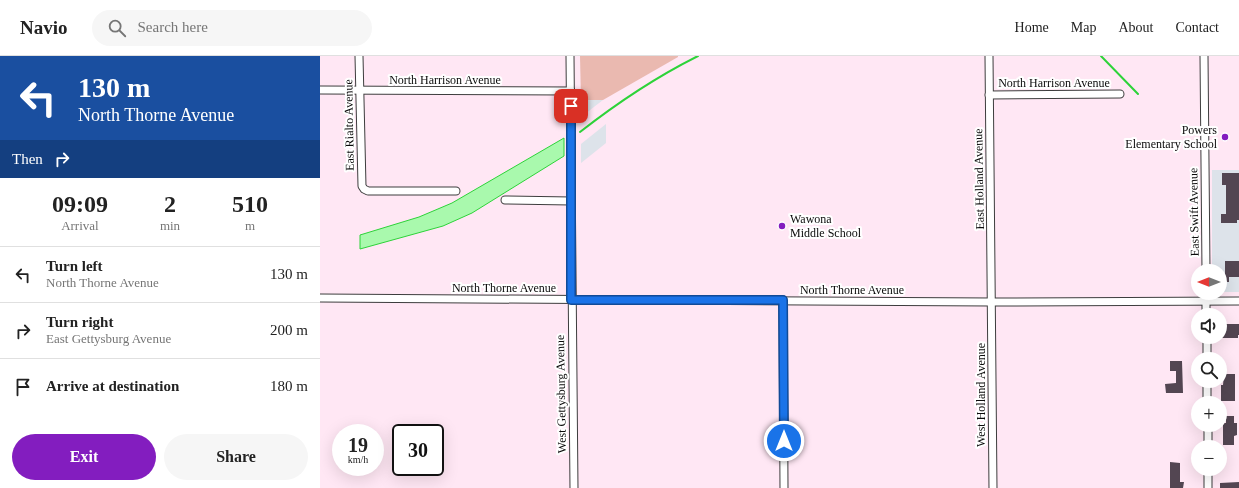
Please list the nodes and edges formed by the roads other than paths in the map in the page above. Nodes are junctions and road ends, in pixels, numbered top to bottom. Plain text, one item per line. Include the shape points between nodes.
1 (359, 56) edge
2 (570, 56) edge
3 (989, 56) edge
4 (1204, 56) edge
5 (320, 90) edge
6 (359, 90) junction
7 (570, 91) junction
8 (1120, 94) dead end
9 (989, 95) junction
10 (456, 191) dead end
11 (506, 200) dead end
12 (571, 200) junction
13 (1206, 264) edge
14 (1191, 297) edge
15 (320, 298) edge
16 (571, 300) junction
17 (783, 300) junction
18 (1227, 300) edge
19 (1239, 301) edge
20 (992, 302) junction
21 (1208, 476) edge
22 (574, 488) edge
23 (784, 488) edge
24 (993, 488) edge
25 (1208, 488) edge

1 - 6 street, East Rialto Avenue
2 - 7 street, West Gettysburg Avenue
3 - 9 street, East Holland Avenue
4 - 13 street, East Swift Avenue
5 - 6 street, North Harrison Avenue
6 - 7 street, North Harrison Avenue
6 - 10 street, East Rialto Avenue via 364,189
7 - 12 street, West Gettysburg Avenue
8 - 9 street, North Harrison Avenue
9 - 20 street, East Holland Avenue
11 - 12 street
12 - 16 street, West Gettysburg Avenue
14 - 20 street, North Thorne Avenue
15 - 16 street, North Thorne Avenue
16 - 17 street, North Thorne Avenue
16 - 22 street, West Gettysburg Avenue
17 - 20 street, North Thorne Avenue
17 - 23 street
18 - 19 street, North Thorne Avenue
20 - 24 street, West Holland Avenue
21 - 25 street

